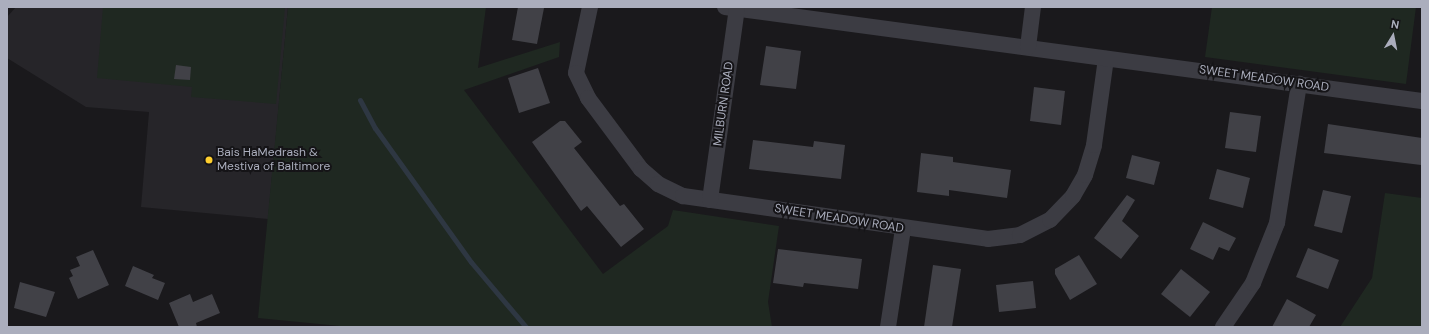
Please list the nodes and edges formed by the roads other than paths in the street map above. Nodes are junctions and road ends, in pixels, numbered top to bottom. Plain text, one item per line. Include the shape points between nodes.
1 (590, 7) edge
2 (1033, 7) edge
3 (731, 8) edge
4 (1028, 47) junction
5 (1106, 59) junction
6 (1299, 84) junction
7 (1422, 101) edge
8 (710, 200) junction
9 (903, 229) junction
10 (888, 327) edge
11 (1224, 327) edge

1 - 8 street, SWEET MEADOW ROAD via 576,73 588,98 641,169 658,184 683,196
2 - 4 street
3 - 4 street, SWEET MEADOW ROAD
3 - 8 street, MILBURN ROAD
4 - 5 street, SWEET MEADOW ROAD
5 - 6 street, SWEET MEADOW ROAD
5 - 9 street, SWEET MEADOW ROAD via 1094,145 1085,175 1074,196 1050,220 1020,234 988,239
6 - 7 street, SWEET MEADOW ROAD
6 - 11 street via 1277,223 1252,283
8 - 9 street, SWEET MEADOW ROAD
9 - 10 street

